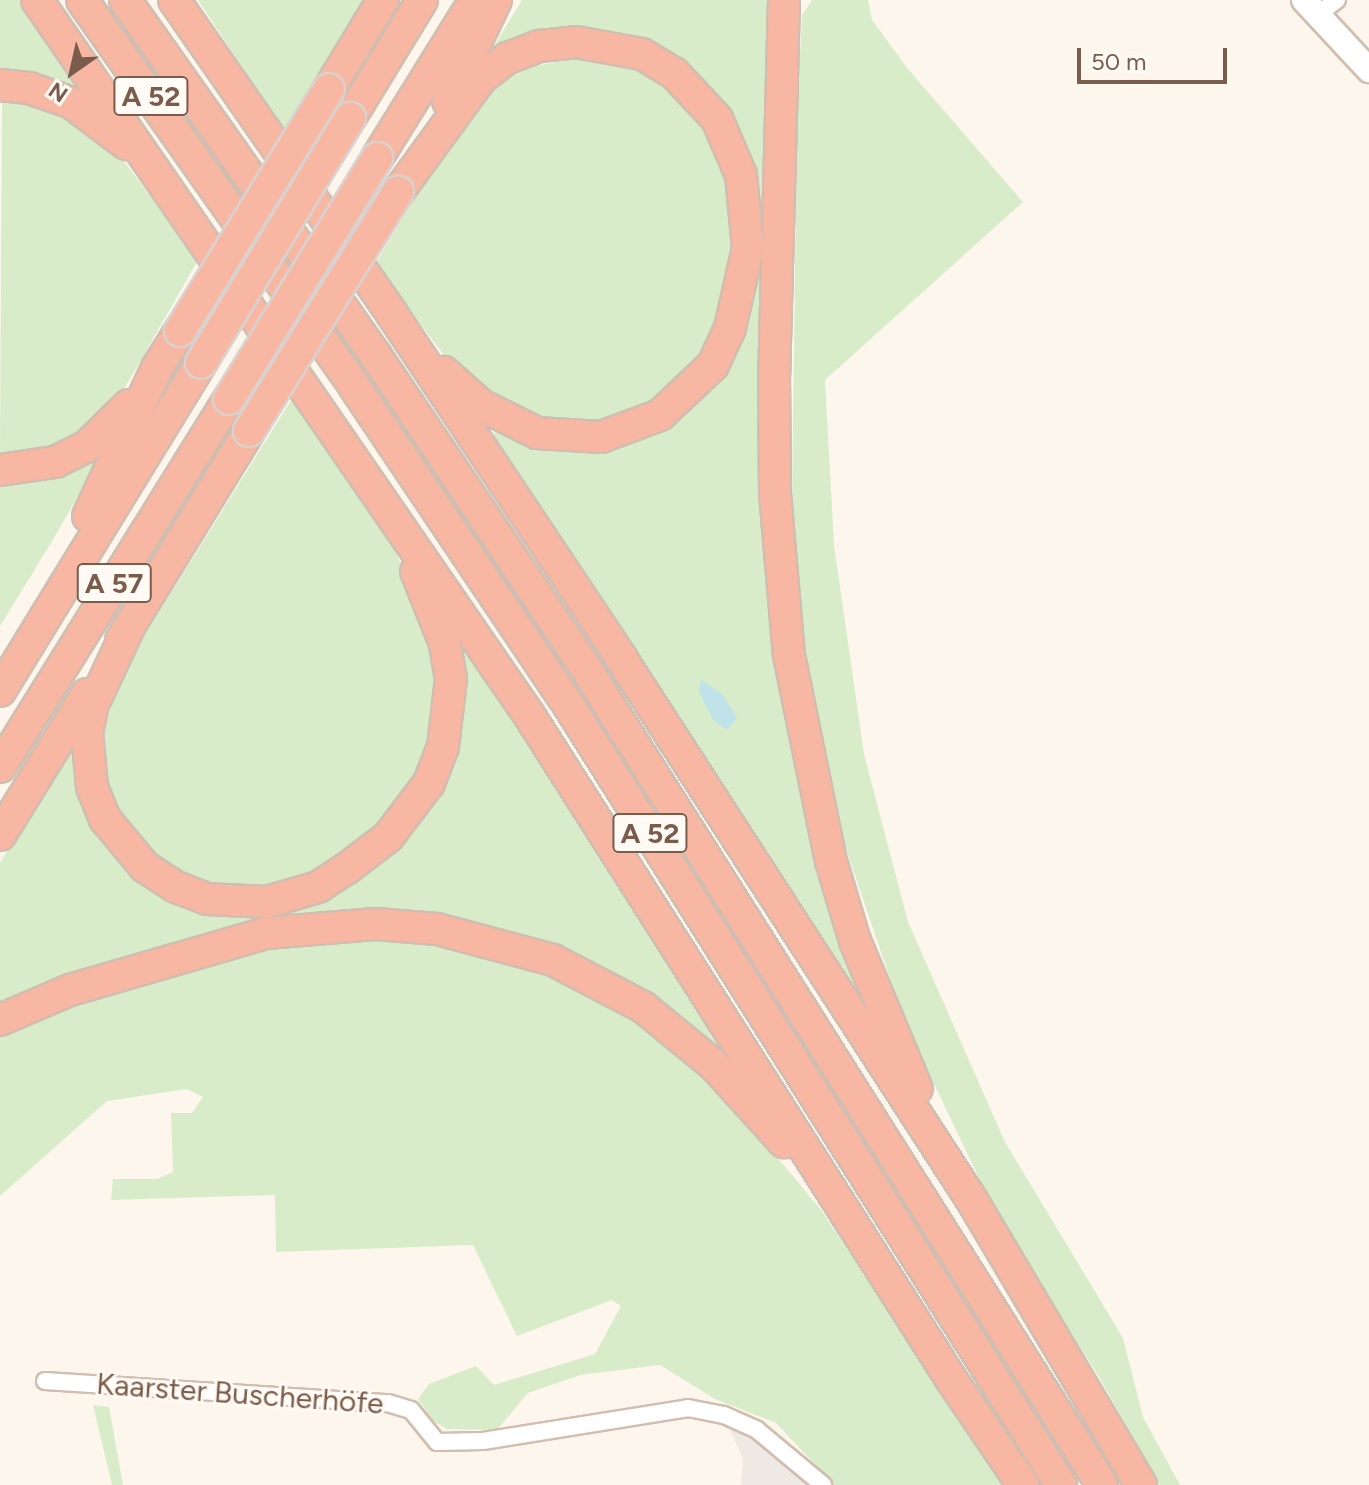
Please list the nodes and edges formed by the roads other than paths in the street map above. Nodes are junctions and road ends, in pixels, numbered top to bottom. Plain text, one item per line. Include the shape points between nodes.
1 (37, 0) edge
2 (82, 0) edge
3 (125, 0) edge
4 (174, 0) edge
5 (183, 0) edge
6 (383, 0) edge
7 (422, 0) edge
8 (475, 0) edge
9 (496, 0) edge
10 (784, 0) edge
11 (1337, 0) edge
12 (1310, 8) edge
13 (202, 37) junction
14 (1369, 70) edge
15 (0, 85) edge
16 (423, 154) junction
17 (167, 185) junction
18 (392, 314) junction
19 (157, 368) junction
20 (0, 470) edge
21 (380, 493) junction
22 (131, 623) junction
23 (29, 644) junction
24 (0, 691) edge
25 (0, 767) edge
26 (0, 835) edge
27 (0, 1020) edge
28 (973, 1202) junction
29 (863, 1239) junction
30 (45, 1381) dead end
31 (823, 1485) edge
32 (1023, 1485) edge
33 (1061, 1485) edge
34 (1102, 1485) edge
35 (1141, 1485) edge

1 - 17 highway
2 - 33 highway, A 52 via 283,283 564,698
3 - 34 highway, A 52 via 376,356 590,675
4 - 13 highway
5 - 13 highway
6 - 19 highway, bridge
7 - 23 highway, A 57, bridge
8 - 25 highway, A 57, bridge
9 - 16 highway
10 - 28 highway via 774,390 779,561 789,655 813,792 855,941 894,1040
11 - 12 street
12 - 14 main road
13 - 18 highway
15 - 17 highway via 52,94 83,109
16 - 18 highway via 462,99 508,58 540,46 576,42 642,54 698,95 730,146 748,212 742,289 713,365 689,393 660,415 601,437 567,438 507,422 454,382
16 - 22 highway, bridge
17 - 21 highway
18 - 28 highway
19 - 20 highway via 107,431 86,447 55,462
19 - 23 highway
21 - 22 highway via 444,641 451,710 443,747 412,810 388,837 318,887 267,902 207,899 176,887 123,845 92,787 87,732 93,704
21 - 29 highway via 529,715
22 - 26 highway
23 - 24 highway, A 57
27 - 29 highway via 70,990 266,933 376,924 437,929 500,943 600,981 681,1035 753,1106
28 - 35 highway
29 - 32 highway
30 - 31 street, Kaarster Buscherhöfe via 388,1403 411,1410 437,1442 483,1441 688,1408 724,1415 757,1430

